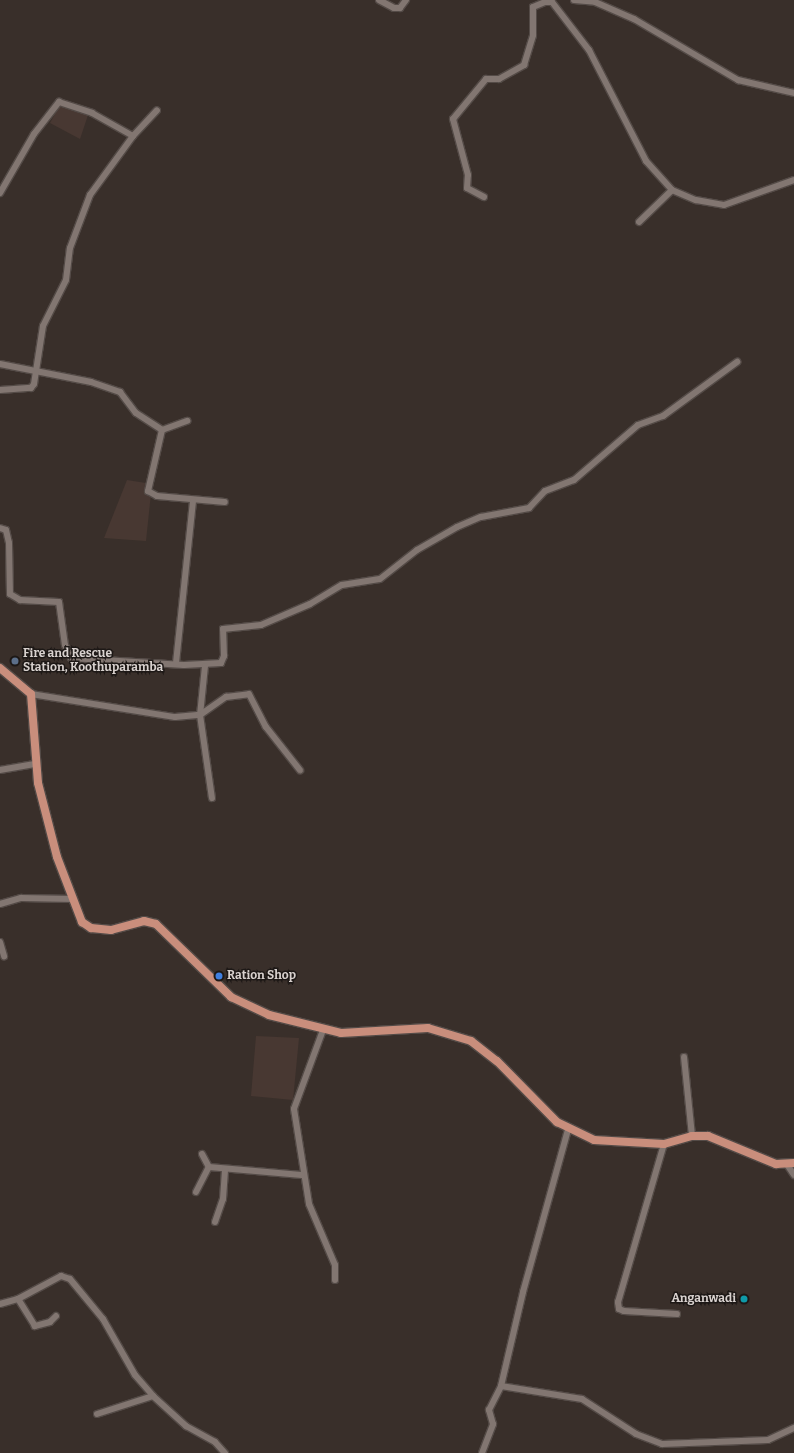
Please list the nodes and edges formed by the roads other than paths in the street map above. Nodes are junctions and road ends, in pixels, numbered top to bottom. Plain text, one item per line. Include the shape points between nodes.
1 (379, 0) edge
2 (406, 0) edge
3 (574, 0) edge
4 (552, 1) edge
5 (794, 93) edge
6 (157, 110) dead end
7 (133, 136) junction
8 (794, 180) edge
9 (672, 190) junction
10 (0, 193) edge
11 (484, 197) dead end
12 (639, 222) dead end
13 (737, 362) dead end
14 (0, 364) edge
15 (36, 371) junction
16 (0, 390) edge
17 (186, 422) dead end
18 (162, 430) junction
19 (193, 501) junction
20 (225, 502) dead end
21 (0, 528) edge
22 (176, 663) junction
23 (205, 666) junction
24 (0, 668) edge
25 (31, 694) junction
26 (200, 715) junction
27 (34, 764) junction
28 (0, 770) edge
29 (300, 770) dead end
30 (212, 798) dead end
31 (73, 899) junction
32 (0, 904) edge
33 (0, 942) edge
34 (4, 956) dead end
35 (323, 1030) junction
36 (684, 1057) dead end
37 (568, 1130) junction
38 (692, 1136) junction
39 (664, 1144) junction
40 (202, 1154) dead end
41 (791, 1164) edge
42 (210, 1167) junction
43 (225, 1169) junction
44 (302, 1175) junction
45 (794, 1175) edge
46 (196, 1192) dead end
47 (216, 1222) dead end
48 (335, 1280) dead end
49 (18, 1299) junction
50 (0, 1304) edge
51 (677, 1314) dead end
52 (56, 1316) dead end
53 (501, 1386) junction
54 (153, 1396) junction
55 (97, 1414) dead end
56 (794, 1428) edge
57 (225, 1453) edge
58 (482, 1453) edge

1 - 2 street via 394,8 400,8
3 - 5 street via 596,2 634,19 738,80
4 - 9 street via 589,50 646,161
4 - 11 street via 533,7 533,35 524,65 499,79 486,79 453,119 468,176 466,188
6 - 7 street
7 - 10 street via 92,113 59,102 34,134
7 - 15 street via 90,195 70,248 66,280 43,326
8 - 9 street via 724,205 696,200
9 - 12 street
13 - 23 street via 663,416 638,425 574,480 545,491 529,508 481,517 457,527 417,550 380,579 342,585 310,604 261,625 223,629 223,660 221,664
14 - 15 street
15 - 16 street via 31,388
15 - 18 street via 120,392 136,413
17 - 18 street
18 - 19 street via 146,488 157,496
19 - 20 street
19 - 22 street
21 - 22 street via 6,530 9,543 10,594 20,600 59,602 65,645 71,658
22 - 23 street
23 - 26 street
24 - 25 main road
25 - 26 street via 175,717
25 - 27 main road
26 - 29 street via 226,697 249,694 266,727
26 - 30 street
27 - 28 street
27 - 31 main road via 57,857
31 - 32 street via 21,898
31 - 35 main road via 82,922 91,928 111,930 144,921 156,924 231,997 269,1015
33 - 34 street
35 - 37 main road via 364,1034 428,1028 470,1041 497,1061
35 - 44 street via 294,1109
36 - 38 street
37 - 39 main road via 594,1140 622,1144
37 - 53 street via 523,1292
38 - 39 main road
38 - 41 main road via 708,1136
39 - 51 street via 618,1302 624,1311
40 - 42 street
41 - 45 street
42 - 43 street
42 - 46 street
43 - 44 street
43 - 47 street via 223,1199
44 - 48 street via 309,1204 335,1265
49 - 50 street
49 - 52 street via 35,1326 50,1322
49 - 54 street via 61,1276 70,1279 103,1319 135,1375
53 - 56 street via 582,1399 636,1434 662,1444 768,1440
53 - 58 street via 489,1410 493,1424
54 - 55 street
54 - 57 street via 186,1426 215,1442

